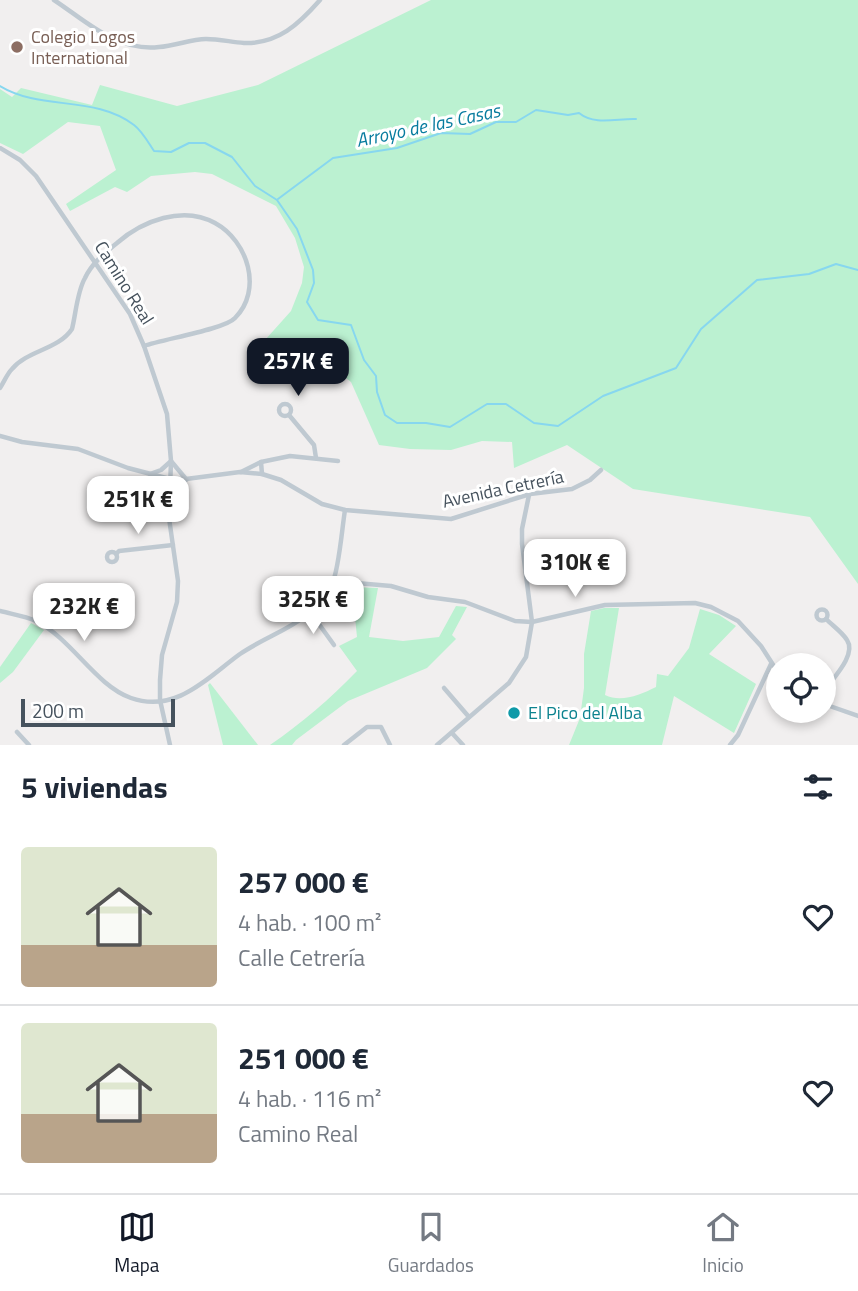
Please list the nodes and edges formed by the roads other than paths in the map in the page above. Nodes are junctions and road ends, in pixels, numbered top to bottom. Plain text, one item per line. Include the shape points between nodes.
1 (54, 0) edge
2 (320, 0) edge
3 (0, 150) edge
4 (95, 262) junction
5 (144, 346) junction
6 (0, 388) edge
7 (289, 415) dead end
8 (0, 436) edge
9 (316, 458) junction
10 (171, 461) junction
11 (338, 461) dead end
12 (261, 463) junction
13 (601, 470) dead end
14 (240, 472) junction
15 (150, 474) junction
16 (262, 474) junction
17 (170, 479) junction
18 (186, 479) junction
19 (530, 494) junction
20 (169, 499) junction
21 (345, 510) junction
22 (173, 545) junction
23 (116, 554) dead end
24 (333, 581) junction
25 (0, 611) edge
26 (311, 613) junction
27 (826, 619) dead end
28 (532, 622) junction
29 (334, 645) dead end
30 (766, 654) edge
31 (836, 673) edge
32 (766, 674) edge
33 (444, 688) dead end
34 (160, 700) junction
35 (836, 708) edge
36 (858, 716) edge
37 (469, 717) junction
38 (17, 732) dead end
39 (452, 733) junction
40 (29, 745) edge
41 (170, 745) edge
42 (344, 745) edge
43 (390, 745) edge
44 (437, 745) edge
45 (463, 745) edge
46 (730, 745) edge

1 - 2 street via 106,36 158,48 203,38 244,43 272,39 302,20
3 - 4 street, Camino Real via 20,160 36,176
4 - 5 street, Camino Real via 130,314
4 - 5 street via 142,225 178,216 215,223 239,244 251,277 243,307 234,319 223,326
4 - 6 street via 83,279 68,335 12,368
5 - 10 street, Camino Real via 167,414
7 - 9 street via 314,445
8 - 15 street, Avenida Cetrería via 78,449
9 - 11 street
9 - 12 street via 290,456
10 - 15 street
10 - 17 street, Camino Real
10 - 18 street
12 - 14 street
12 - 16 street
13 - 19 street, Avenida Cetrería via 572,489
14 - 16 street, Avenida Cetrería
14 - 18 street, Avenida Cetrería
15 - 17 street, Avenida Cetrería
15 - 20 street
16 - 21 street, Avenida Cetrería via 322,504
17 - 18 street, Avenida Cetrería
17 - 20 street, Camino Real
18 - 20 street
19 - 21 street, Avenida Cetrería via 450,519
19 - 28 street via 522,544
20 - 22 street, Camino Real
21 - 24 street
22 - 23 street
22 - 34 street, Camino Real via 177,602 162,656
24 - 26 street
24 - 28 street via 391,586
25 - 34 street via 37,622 123,695
26 - 29 street
26 - 34 street via 240,655 190,693
27 - 31 street via 850,647
28 - 30 street via 605,605 695,603 738,621
28 - 37 street via 526,657 509,683
32 - 46 street
33 - 37 street
34 - 41 street, Camino Real
35 - 36 street
37 - 39 street
38 - 40 street
39 - 44 street
39 - 45 street
42 - 43 street via 367,727 381,727

